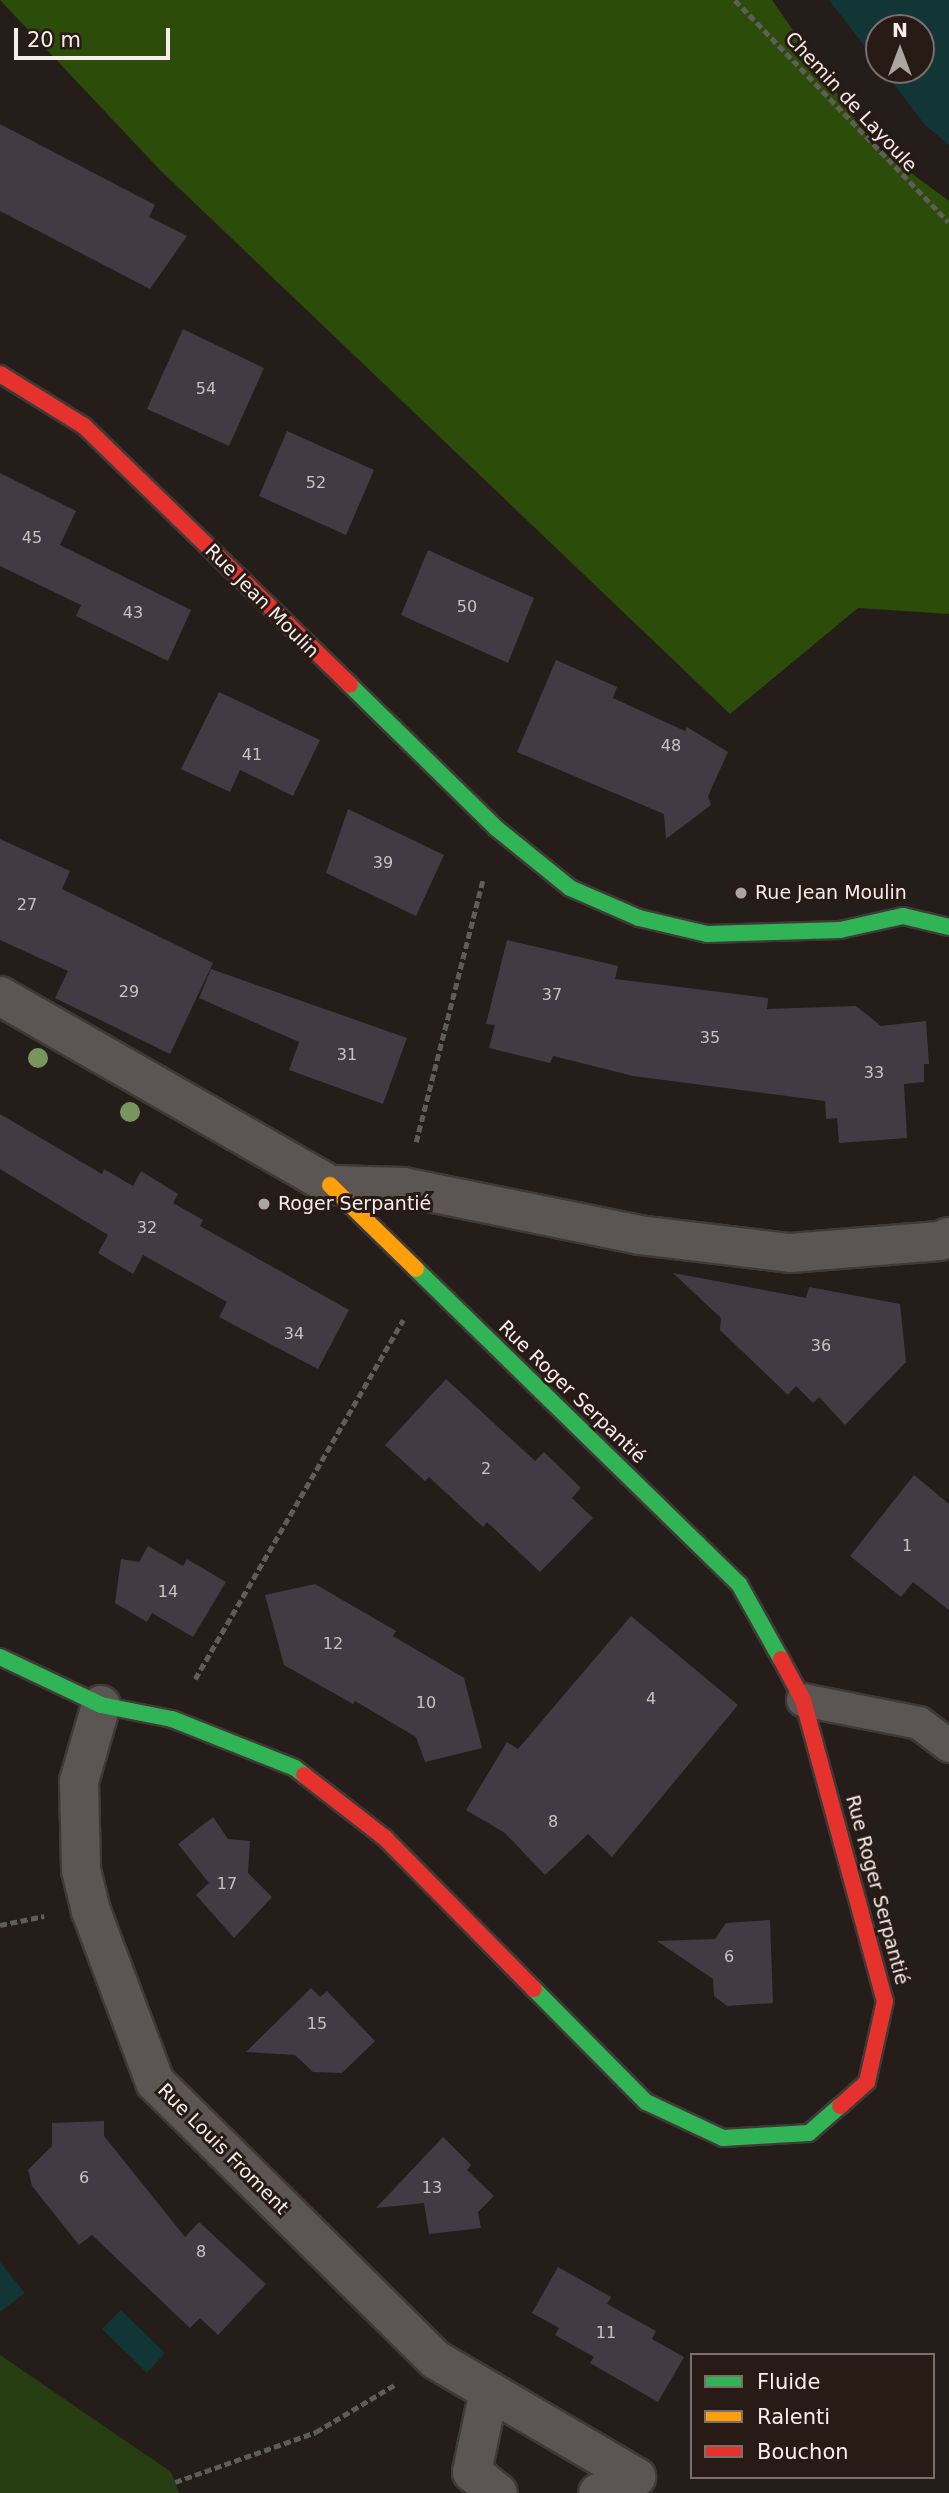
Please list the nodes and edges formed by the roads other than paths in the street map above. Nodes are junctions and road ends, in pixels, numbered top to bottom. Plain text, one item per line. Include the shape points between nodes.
1 (0, 374) edge
2 (949, 927) edge
3 (0, 996) edge
4 (330, 1185) junction
5 (949, 1237) edge
6 (0, 1657) edge
7 (803, 1700) junction
8 (101, 1705) junction
9 (949, 1746) edge
10 (489, 2391) junction
11 (498, 2493) edge
12 (598, 2493) edge

1 - 2 street, Rue Jean Moulin via 84,426 496,828 570,888 639,918 707,934 840,930 902,916
3 - 4 street
4 - 5 street via 404,1187 639,1235 790,1252
4 - 7 street, Rue Roger Serpantié via 739,1584
6 - 8 street, Rue Roger Serpantié
7 - 8 street, Rue Roger Serpantié via 885,2001 867,2082 809,2133 723,2138 646,2102 385,1838 295,1768 172,1719
7 - 9 lane via 919,1723
8 - 10 street, Rue Louis Froment via 79,1781 81,1870 91,1911 155,2082 436,2360
10 - 11 street via 472,2472
10 - 12 street, Rue Louis Froment via 636,2477

